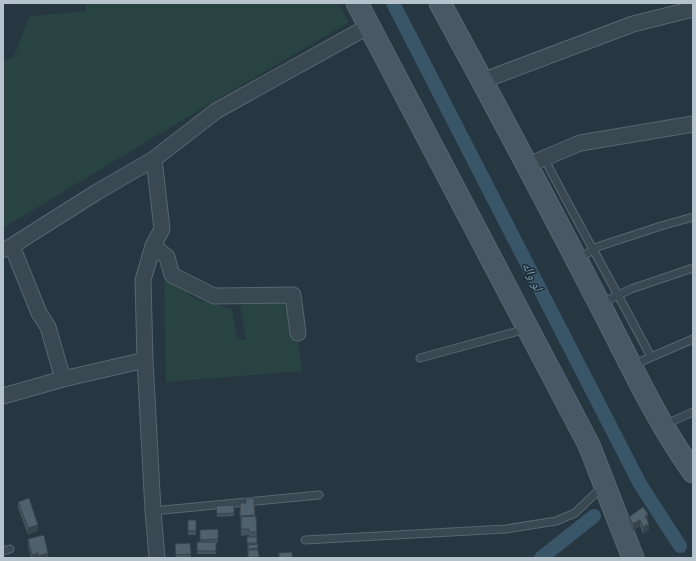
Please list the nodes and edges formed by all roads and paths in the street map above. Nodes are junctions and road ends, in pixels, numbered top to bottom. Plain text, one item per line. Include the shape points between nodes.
1 (358, 3) edge
2 (440, 3) edge
3 (693, 9) edge
4 (369, 26) junction
5 (482, 81) junction
6 (692, 127) edge
7 (154, 159) junction
8 (536, 161) junction
9 (693, 217) edge
10 (154, 246) junction
11 (8, 247) edge
12 (585, 255) junction
13 (693, 268) edge
14 (619, 296) junction
15 (600, 304) junction
16 (528, 329) junction
17 (298, 333) dead end
18 (693, 339) edge
19 (651, 357) junction
20 (420, 358) dead end
21 (145, 360) junction
22 (630, 366) junction
23 (63, 379) junction
24 (3, 396) edge
25 (693, 412) edge
26 (663, 425) junction
27 (693, 472) edge
28 (604, 484) junction
29 (319, 495) dead end
30 (153, 511) junction
31 (305, 540) dead end
32 (157, 558) edge
33 (633, 558) edge

1 - 4 street
2 - 5 street
3 - 5 street via 633,24
4 - 7 street via 216,111
4 - 16 street
5 - 8 street
6 - 8 street via 580,143
7 - 10 street via 162,229
7 - 11 street
8 - 12 street
9 - 12 lane via 597,247
10 - 17 street via 167,257 172,275 214,296 293,295
10 - 21 street via 143,280
11 - 23 street via 48,327
12 - 14 lane
12 - 15 street
13 - 14 lane via 631,289
14 - 15 lane
14 - 19 lane
15 - 22 street
16 - 20 lane
16 - 28 street via 589,445
18 - 19 lane
19 - 22 lane
21 - 23 street
21 - 30 street
22 - 26 street
23 - 24 street
25 - 26 lane
26 - 27 street
28 - 31 lane via 575,513 556,521 506,529
28 - 33 street
29 - 30 lane
30 - 32 street

